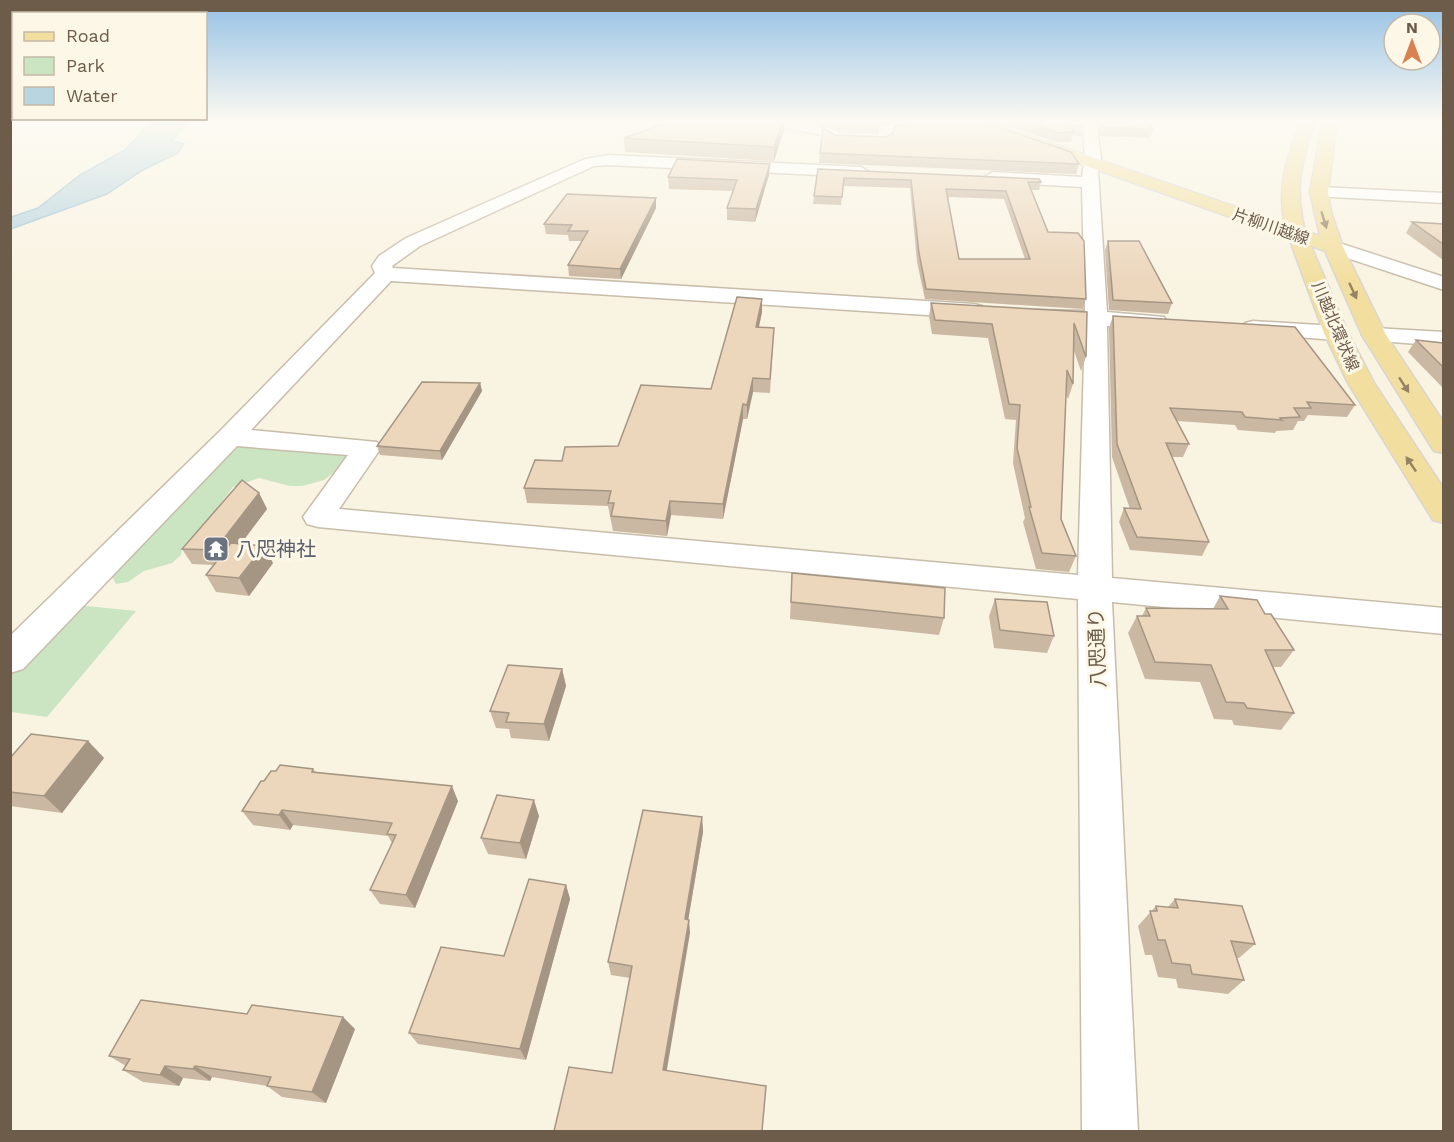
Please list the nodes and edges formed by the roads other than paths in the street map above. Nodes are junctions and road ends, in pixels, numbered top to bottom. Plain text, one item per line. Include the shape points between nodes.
1 (564, 174) edge
2 (1041, 174) edge
3 (1091, 174) edge
4 (1095, 174) edge
5 (1292, 174) edge
6 (1322, 174) edge
7 (974, 176) edge
8 (1319, 192) junction
9 (1443, 198) edge
10 (1297, 235) junction
11 (1333, 247) junction
12 (386, 274) junction
13 (1443, 284) edge
14 (1096, 318) junction
15 (1176, 324) edge
16 (1227, 327) edge
17 (1336, 333) junction
18 (1374, 335) junction
19 (1443, 339) edge
20 (230, 437) junction
21 (1443, 445) edge
22 (1443, 513) edge
23 (1095, 591) junction
24 (1443, 621) edge
25 (10, 659) edge
26 (1110, 1131) edge

1 - 12 street via 413,242 386,260 382,266
2 - 7 street
3 - 14 street, 八咫通り
4 - 10 main road, 片柳川越線
5 - 10 main road, 川越北環状線 via 1289,189
6 - 8 main road, 川越北環状線
8 - 9 street
8 -> 11 main road, 川越北環状線
10 - 11 main road, 片柳川越線
10 - 17 main road, 川越北環状線
11 - 13 street
11 -> 18 main road, 川越北環状線
12 - 14 street
12 - 20 street
14 - 15 street
14 - 23 street, 八咫通り
16 - 17 street
22 -> 17 main road, 川越北環状線 via 1360,383
18 - 19 street
18 -> 21 main road, 川越北環状線
20 - 23 street via 367,448 318,517
20 - 25 street
23 - 24 street
23 - 26 street, 八咫通り

